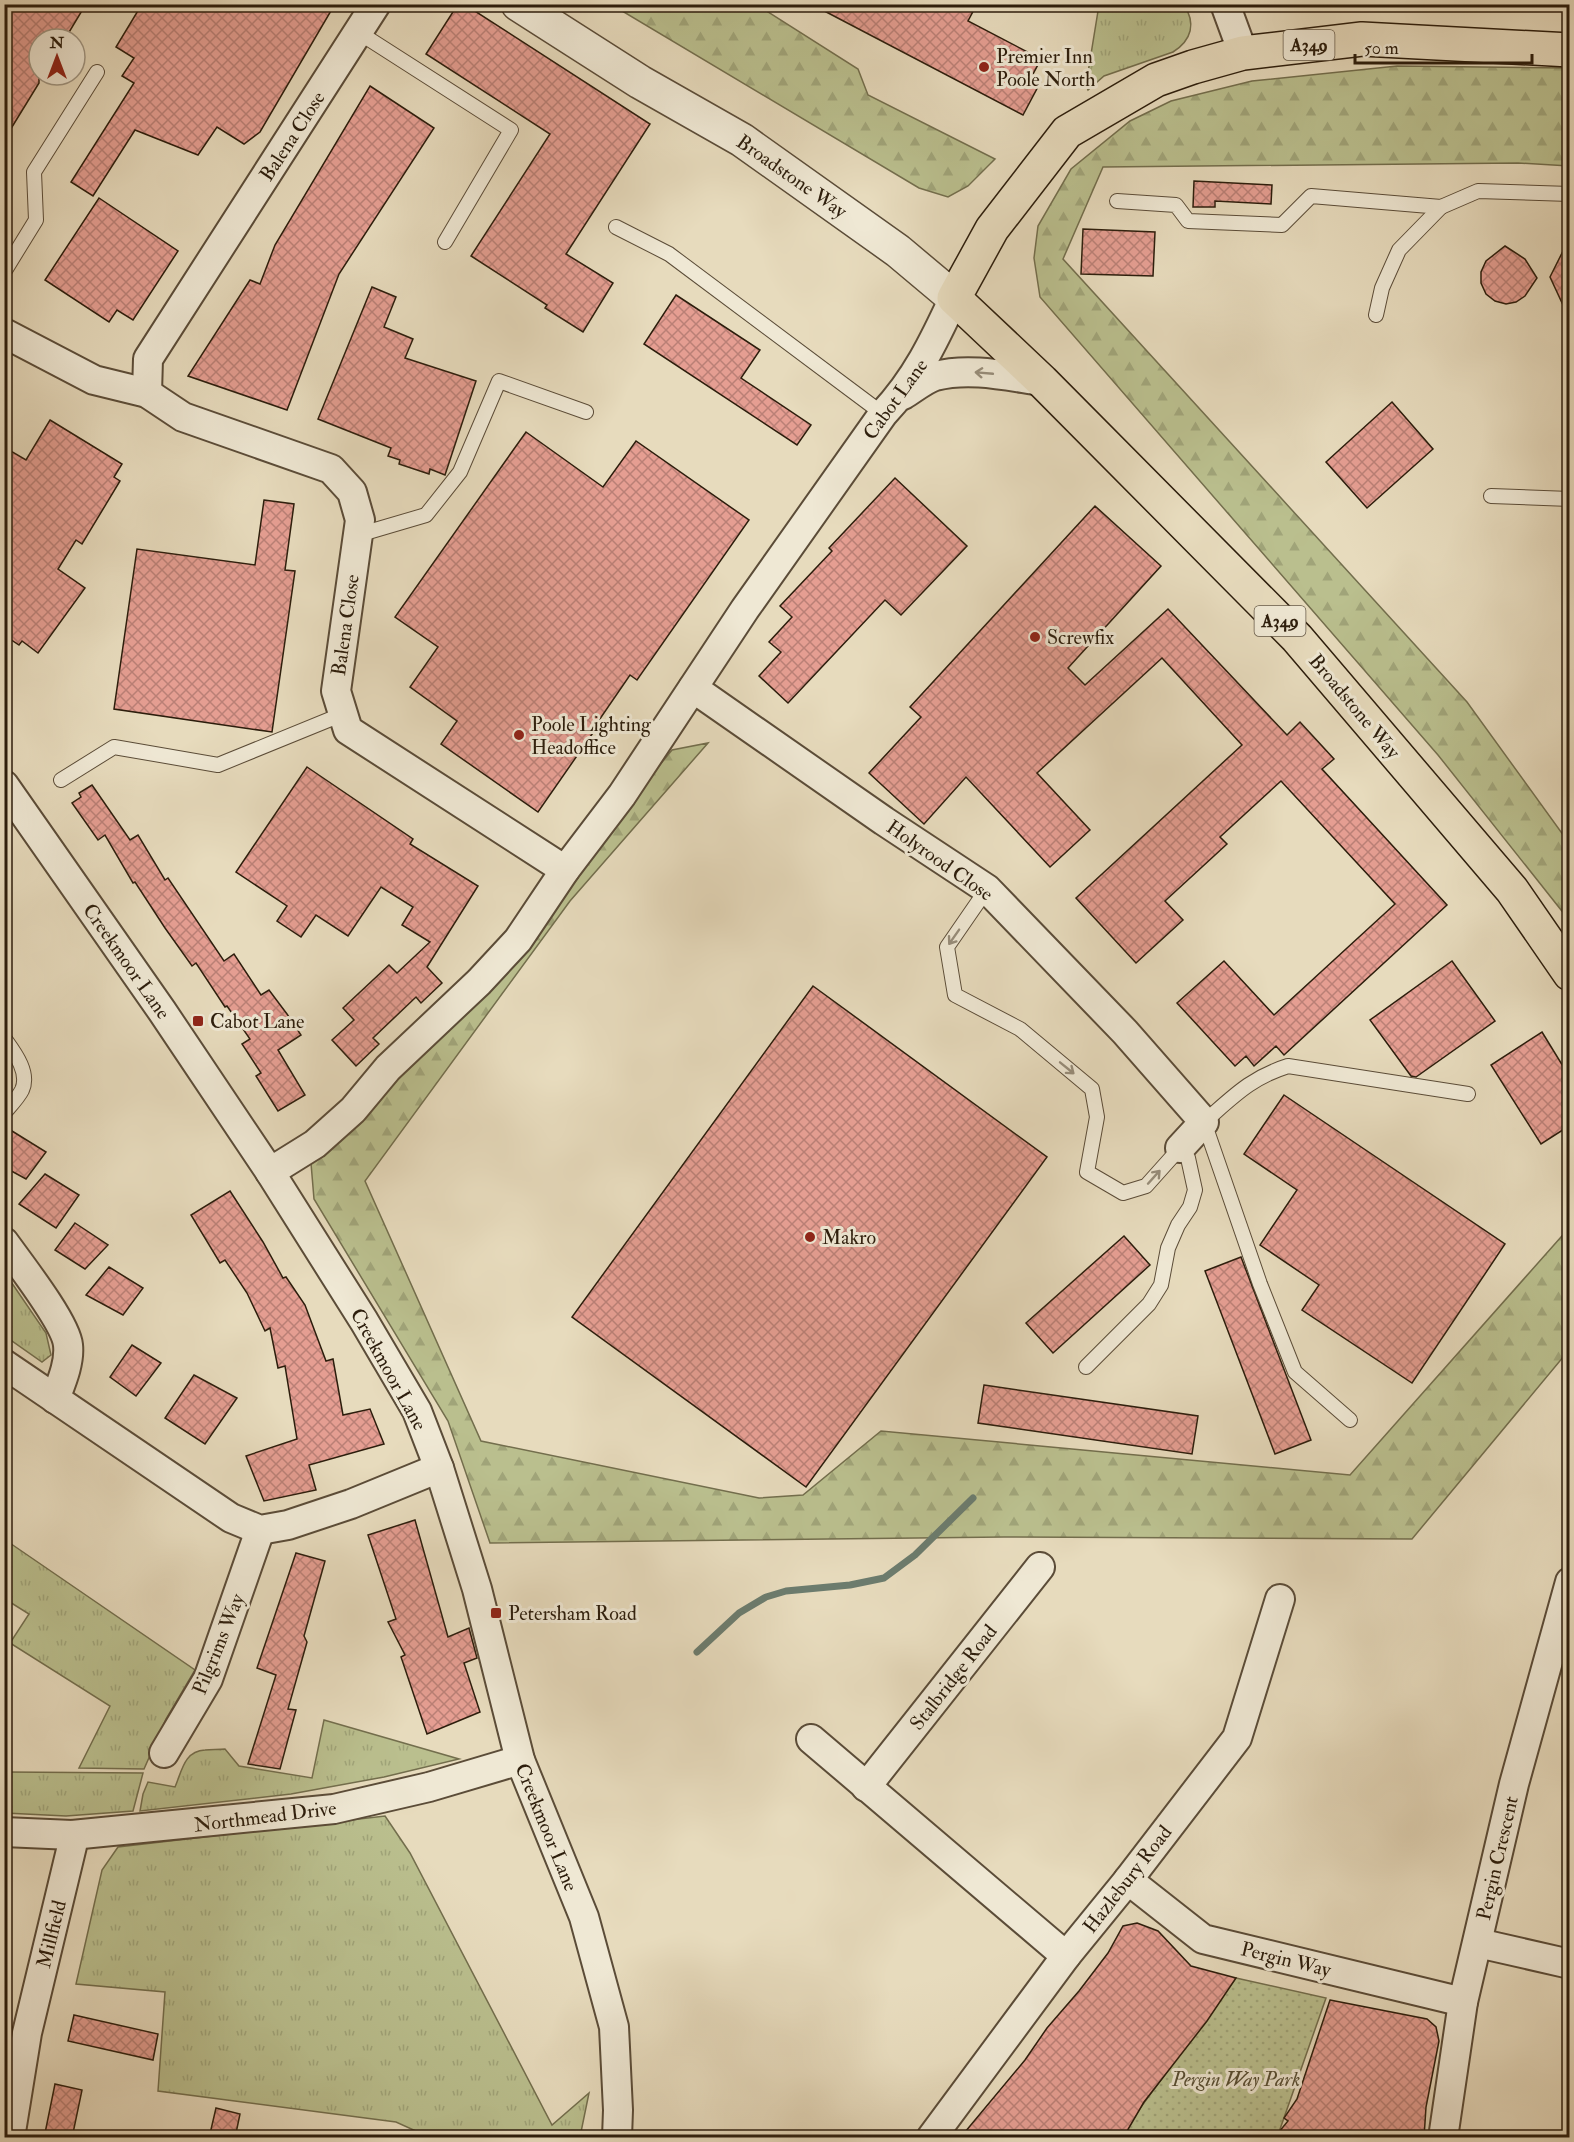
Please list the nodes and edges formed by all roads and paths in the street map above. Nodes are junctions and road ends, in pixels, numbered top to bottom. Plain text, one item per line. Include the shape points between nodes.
1 (376, 4) edge
2 (518, 4) edge
3 (1225, 4) edge
4 (358, 32) junction
5 (1569, 50) edge
6 (1243, 53) junction
7 (97, 72) dead end
8 (1569, 194) edge
9 (1117, 201) dead end
10 (1441, 207) junction
11 (616, 227) dead end
12 (445, 242) dead end
13 (4, 272) edge
14 (954, 298) junction
15 (1376, 315) dead end
16 (4, 333) edge
17 (1042, 381) junction
18 (147, 393) junction
19 (891, 406) junction
20 (586, 412) dead end
21 (1491, 496) dead end
22 (1569, 499) edge
23 (358, 535) junction
24 (693, 688) junction
25 (343, 714) junction
26 (61, 780) dead end
27 (4, 785) edge
28 (565, 870) junction
29 (987, 889) junction
30 (1569, 974) edge
31 (4, 1038) edge
32 (1468, 1094) dead end
33 (4, 1113) edge
34 (1204, 1122) junction
35 (1180, 1148) junction
36 (270, 1173) junction
37 (4, 1242) edge
38 (4, 1364) edge
39 (1086, 1367) dead end
40 (56, 1400) junction
41 (1350, 1420) dead end
42 (439, 1468) junction
43 (260, 1530) junction
44 (1040, 1567) dead end
45 (1569, 1582) edge
46 (1280, 1599) dead end
47 (811, 1739) dead end
48 (164, 1753) dead end
49 (520, 1760) junction
50 (866, 1787) junction
51 (4, 1832) edge
52 (72, 1835) junction
53 (1128, 1880) junction
54 (1478, 1943) junction
55 (1066, 1956) junction
56 (1569, 1964) edge
57 (1462, 2002) junction
58 (16, 2032) edge
59 (10, 2138) edge
60 (617, 2138) edge
61 (931, 2138) edge
62 (1443, 2138) edge

1 - 4 street, Balena Close
2 - 14 street, Broadstone Way via 640,82 742,140 898,251
3 - 6 street
4 - 12 lane via 511,130
4 - 18 street, Balena Close via 148,360
5 - 6 main road, Cabot Lane / A349 via 1362,39
6 - 14 main road, Cabot Lane / A349 via 1156,80 1067,132 992,230
7 - 13 lane via 34,172 36,220
8 - 10 lane via 1478,191
9 - 10 lane via 1176,205 1188,221 1281,225 1311,196
10 - 15 lane via 1399,250 1382,288
11 - 19 lane via 669,254
14 - 17 main road, Broadstone Way / A349
14 - 19 street, Cabot Lane via 927,356
16 - 18 street, Balena Close via 94,380
17 -> 19 street via 979,371 934,376
17 - 30 main road, Broadstone Way / A349 via 1297,638 1512,890
18 - 23 street, Balena Close via 183,417 331,469 352,492 360,520
19 - 24 street, Cabot Lane
20 - 23 lane via 499,381 460,472 426,515
21 - 22 lane
23 - 25 street, Balena Close via 336,691
24 - 28 street, Cabot Lane via 622,795
24 - 29 street, Holyrood Close
25 - 26 lane via 218,765 114,747
25 - 28 street, Balena Close via 348,730
27 - 36 street, Creekmoor Lane
28 - 36 street, Cabot Lane via 518,940 478,982 388,1068 353,1110 315,1144
29 - 34 street, Holyrood Close via 1125,1032
29 -> 35 lane via 947,947 955,995 1020,1029 1092,1089 1097,1117 1087,1173 1123,1193 1146,1185
31 - 33 lane via 19,1059 24,1077 22,1089
32 - 34 lane via 1287,1066 1251,1081
34 - 35 street
34 - 41 lane via 1260,1284 1295,1371
35 - 39 lane via 1188,1158 1195,1190 1168,1248 1161,1285 1149,1304
36 - 42 street, Creekmoor Lane via 417,1411
37 - 40 street via 61,1325 69,1345
38 - 40 street
40 - 43 street via 231,1518
42 - 43 street via 351,1504
42 - 49 street, Creekmoor Lane via 477,1589
43 - 48 street, Pilgrims Way via 208,1679
44 - 50 street, Stalbridge Road
45 - 54 street, Pergin Crescent via 1514,1784
46 - 53 street, Hazlebury Road via 1237,1738
47 - 50 street
49 - 52 street, Northmead Drive via 334,1809
49 - 60 street, Creekmoor Lane via 584,1917 614,2027
50 - 55 street
51 - 52 street, Northmead Drive
52 - 58 street, Millfield via 72,1846
53 - 55 street, Hazlebury Road
53 - 57 street, Pergin Way via 1203,1939
54 - 56 street
54 - 57 street, Pergin Crescent
55 - 61 street, Hazlebury Road
57 - 62 street, Pergin Crescent
58 - 59 street, Millfield

